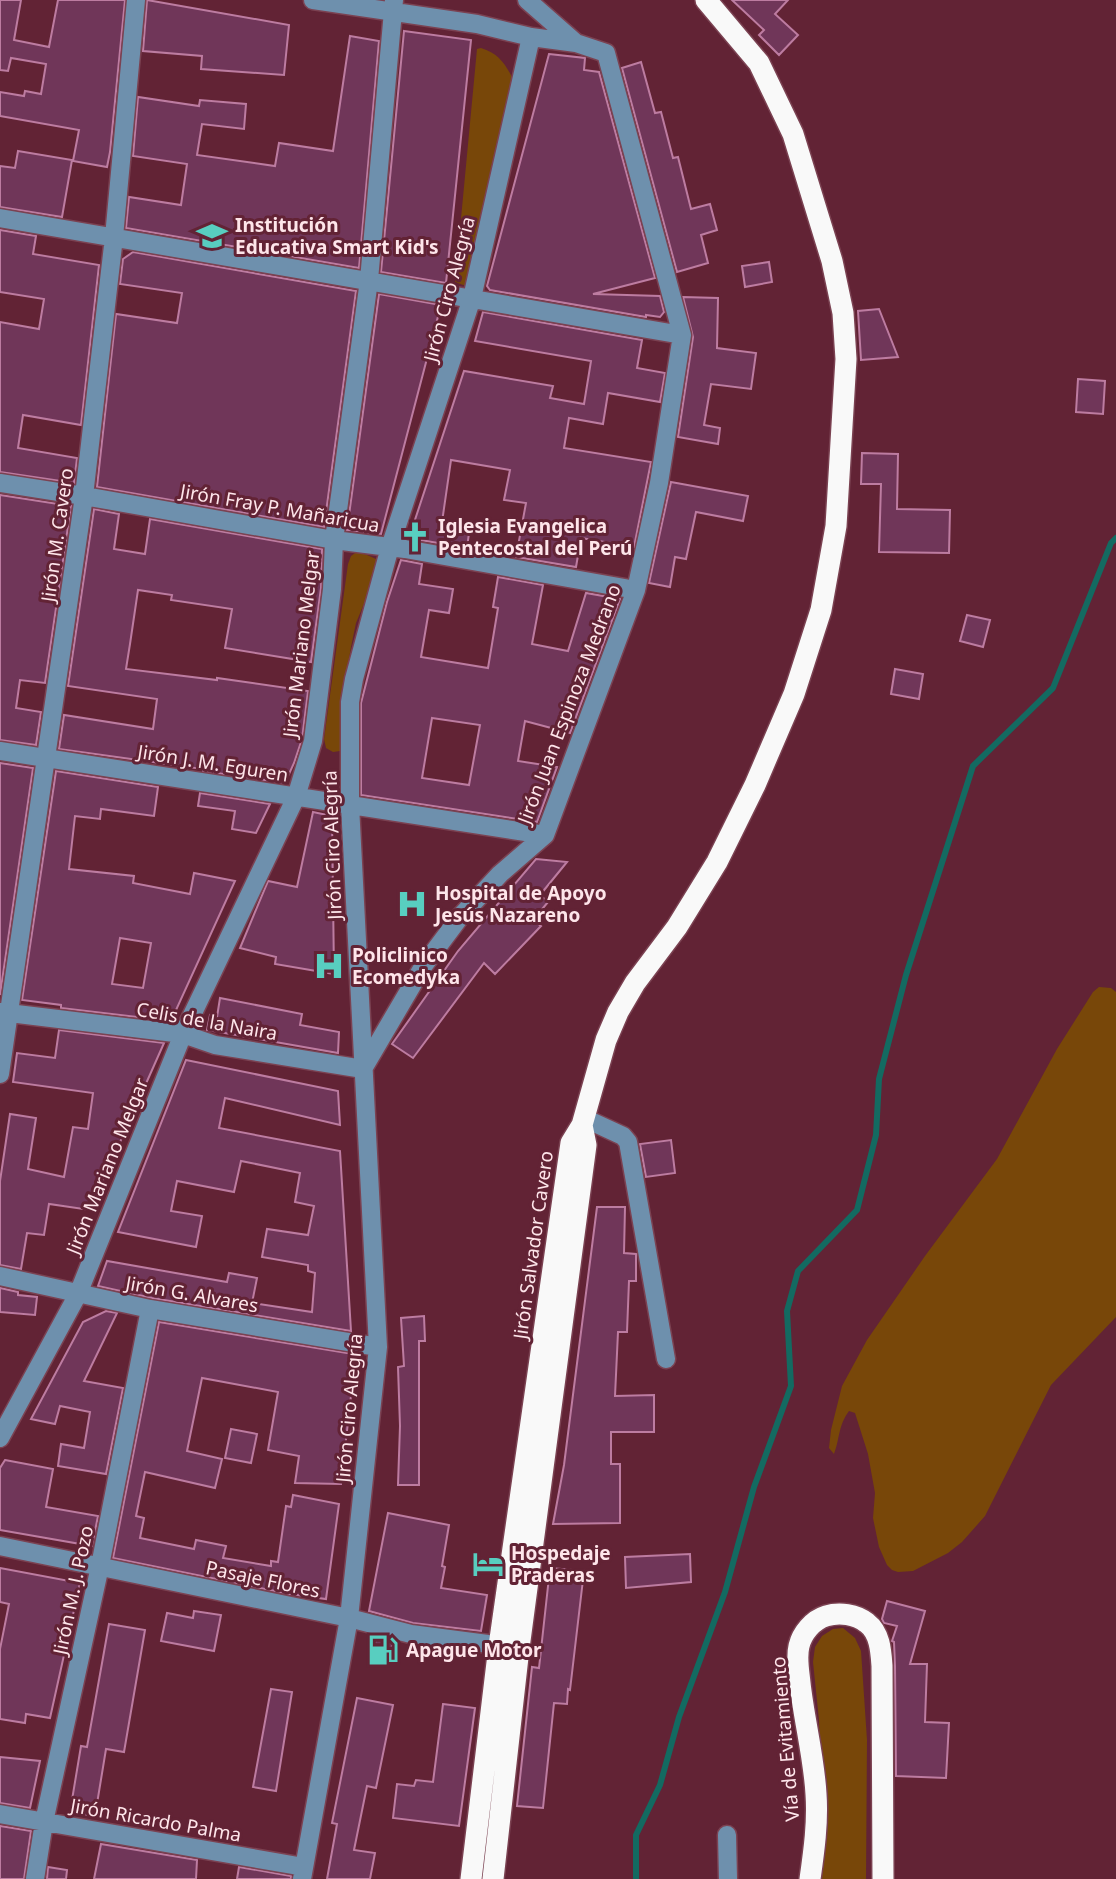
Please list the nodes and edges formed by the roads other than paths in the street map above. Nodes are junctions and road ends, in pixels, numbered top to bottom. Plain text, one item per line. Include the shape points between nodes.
1 (136, 0) edge
2 (313, 0) edge
3 (527, 0) edge
4 (706, 0) edge
5 (393, 6) edge
6 (531, 37) junction
7 (576, 43) junction
8 (0, 218) edge
9 (114, 236) junction
10 (369, 280) junction
11 (472, 298) junction
12 (682, 335) junction
13 (0, 483) edge
14 (84, 496) junction
15 (334, 540) junction
16 (390, 547) junction
17 (636, 590) junction
18 (0, 751) edge
19 (47, 759) junction
20 (296, 797) junction
21 (350, 805) junction
22 (545, 835) junction
23 (4, 1013) edge
24 (183, 1034) junction
25 (363, 1069) junction
26 (0, 1074) edge
27 (583, 1121) junction
28 (0, 1276) edge
29 (78, 1294) junction
30 (150, 1309) junction
31 (378, 1347) junction
32 (666, 1359) dead end
33 (0, 1437) edge
34 (0, 1546) edge
35 (100, 1566) junction
36 (349, 1618) junction
37 (509, 1647) junction
38 (0, 1814) edge
39 (44, 1822) junction
40 (727, 1835) dead end
41 (303, 1873) edge
42 (34, 1879) edge
43 (471, 1879) edge
44 (493, 1879) edge
45 (728, 1879) edge
46 (810, 1879) edge
47 (883, 1879) edge

1 - 9 street, Jirón M. Cavero
2 - 5 street
3 - 7 street
4 - 27 highway, Jirón Salvador Cavero via 759,63 793,134 832,261 843,313 846,359 835,526 821,610 794,694 717,862 618,1012
5 - 6 street
5 - 10 street, Jirón Mariano Melgar
6 - 7 street
6 - 11 street, Jirón Ciro Alegría
7 - 12 street, Jirón Juan Espinoza Medrano via 606,53
8 - 9 street
9 - 10 street
9 - 14 street, Jirón M. Cavero
10 - 11 street
10 - 15 street, Jirón Mariano Melgar
11 - 12 street
11 - 16 street, Jirón Ciro Alegría
12 - 17 street, Jirón Juan Espinoza Medrano via 659,483
13 - 14 street, Jirón Fray P. Mañaricua
14 - 15 street, Jirón Fray P. Mañaricua
14 - 19 street, Jirón M. Cavero
15 - 16 street, Jirón Fray P. Mañaricua
15 - 20 street, Jirón Mariano Melgar via 313,741
16 - 17 street, Jirón Fray P. Mañaricua
16 - 21 street, Jirón Ciro Alegría via 350,702
17 - 22 street, Jirón Juan Espinoza Medrano
18 - 19 street, Jirón J. M. Eguren
19 - 20 street, Jirón J. M. Eguren
19 - 23 street, Jirón M. Cavero
20 - 21 street, Jirón J. M. Eguren
20 - 24 street, Jirón Mariano Melgar
21 - 22 street, Jirón J. M. Eguren
21 - 25 street, Jirón Ciro Alegría
22 - 25 street, Jirón Juan Espinoza Medrano via 460,917 424,965
23 - 24 street, Celis de la Naira
23 - 26 street, Jirón M. Cavero
24 - 25 street, Celis de la Naira via 215,1045
24 - 29 street, Jirón Mariano Melgar
25 - 31 street, Jirón Ciro Alegría
27 - 32 street via 628,1142
27 - 37 highway, Jirón Salvador Cavero via 571,1143
28 - 29 street, Jirón G. Alvares
29 - 30 street, Jirón G. Alvares
29 - 33 street, Jirón Mariano Melgar
30 - 31 street, Jirón G. Alvares
30 - 35 street, Jirón M. J. Pozo
31 - 36 street, Jirón Ciro Alegría
34 - 35 street, Pasaje Flores
35 - 36 street, Pasaje Flores
35 - 39 street, Jirón M. J. Pozo
36 - 37 street, Pasaje Flores via 411,1634
36 - 41 street, Jirón Ciro Alegría
37 - 43 highway, Jirón Salvador Cavero
37 - 44 highway, Jirón Salvador Cavero
38 - 39 street, Jirón Ricardo Palma
39 - 41 street, Jirón Ricardo Palma
39 - 42 street, Jirón M. J. Pozo
40 - 45 street
46 - 47 highway, Vía de Evitamiento via 816,1794 798,1648 814,1622 834,1614 866,1622 880,1643

